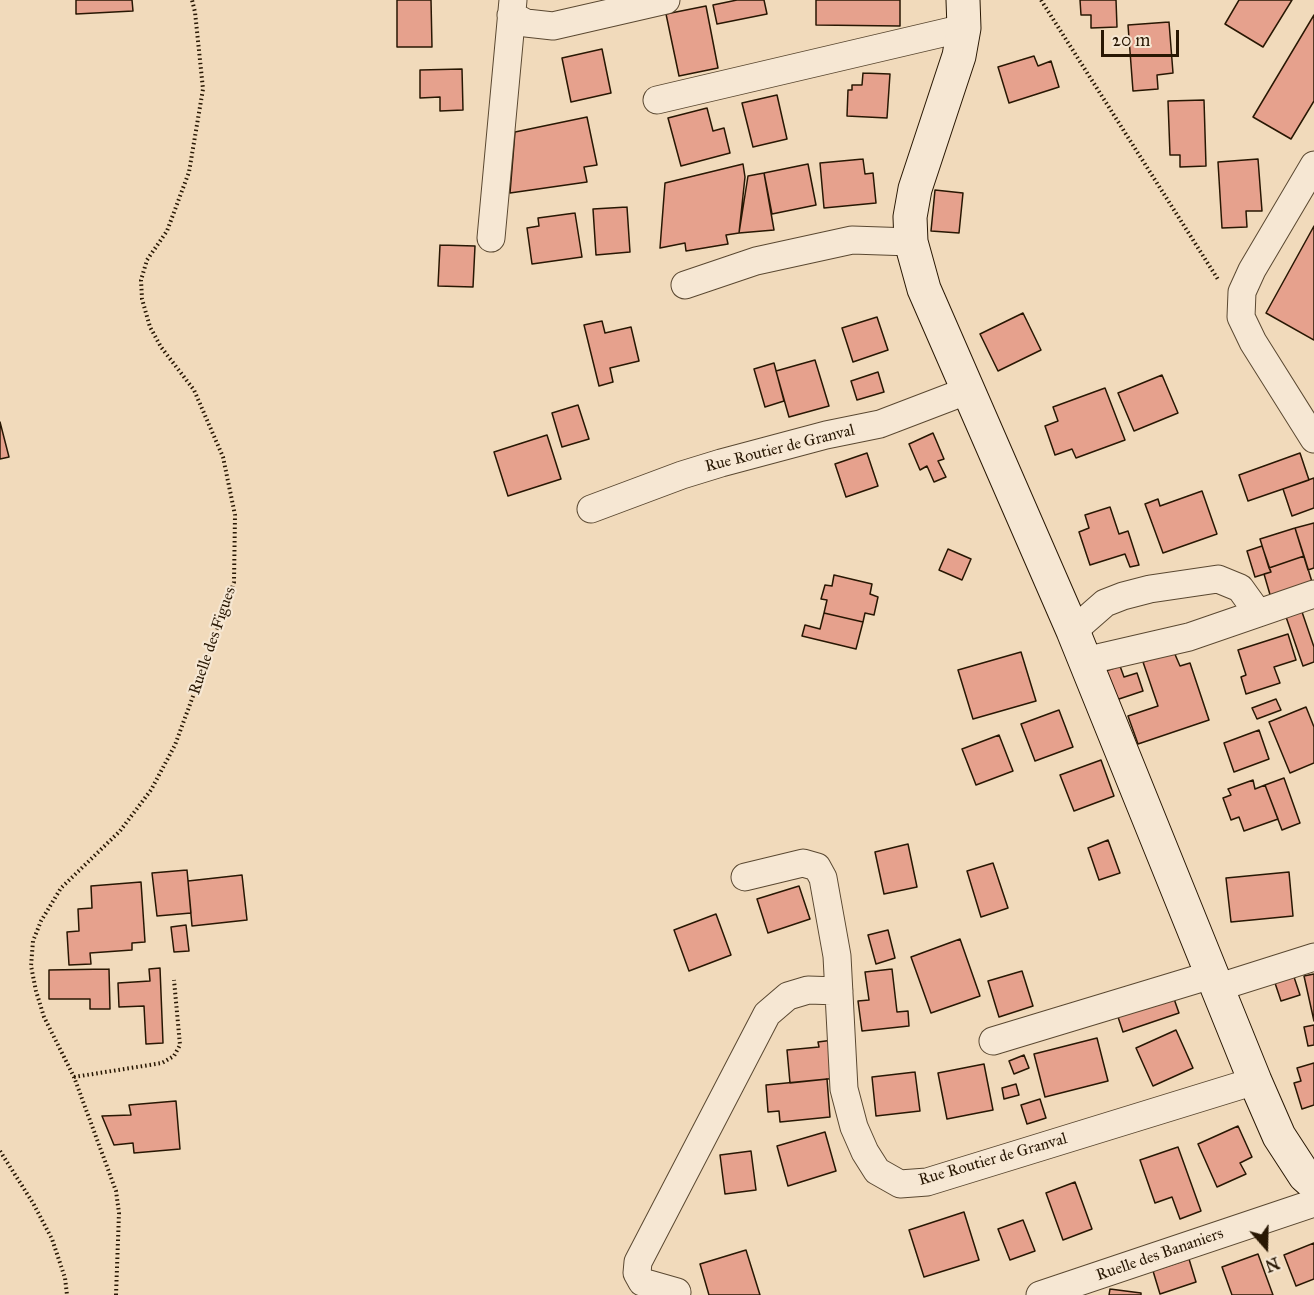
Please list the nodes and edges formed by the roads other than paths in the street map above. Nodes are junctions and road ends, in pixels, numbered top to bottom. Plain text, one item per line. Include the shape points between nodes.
1 (666, 0) edge
2 (512, 8) edge
3 (964, 14) edge
4 (657, 100) dead end
5 (1314, 165) edge
6 (491, 238) dead end
7 (912, 242) junction
8 (685, 285) dead end
9 (969, 390) junction
10 (1314, 439) edge
11 (591, 509) dead end
12 (1314, 594) edge
13 (1258, 613) junction
14 (1079, 646) junction
15 (745, 877) dead end
16 (1314, 957) edge
17 (1214, 981) junction
18 (839, 991) junction
19 (993, 1041) dead end
20 (1255, 1081) junction
21 (1314, 1184) edge
22 (1314, 1203) edge
23 (677, 1292) dead end
24 (1040, 1295) edge

1 - 2 street via 553,26 526,23
2 - 6 street
3 - 4 street
3 - 7 street via 959,56 915,189 910,217
5 - 10 street via 1252,270 1242,292 1241,317 1252,342
7 - 8 street via 852,240 756,261
7 - 9 street via 924,289
9 - 11 street, Rue Routier de Granval via 880,424 722,463
9 - 14 street
12 - 13 street
13 - 14 street via 1189,637
13 - 14 street via 1240,588 1218,579 1150,589 1105,603
14 - 17 street
15 - 18 street, Rue Routier de Granval via 803,863 817,867 823,879 837,956
16 - 17 street
17 - 19 street
17 - 20 street
18 - 20 street, Rue Routier de Granval via 844,1089 854,1127 878,1171 900,1184 927,1182
18 - 23 street via 808,990 788,996 768,1014 638,1262 637,1274 642,1282
20 - 21 street via 1279,1136
22 - 24 street, Ruelle des Bananiers

